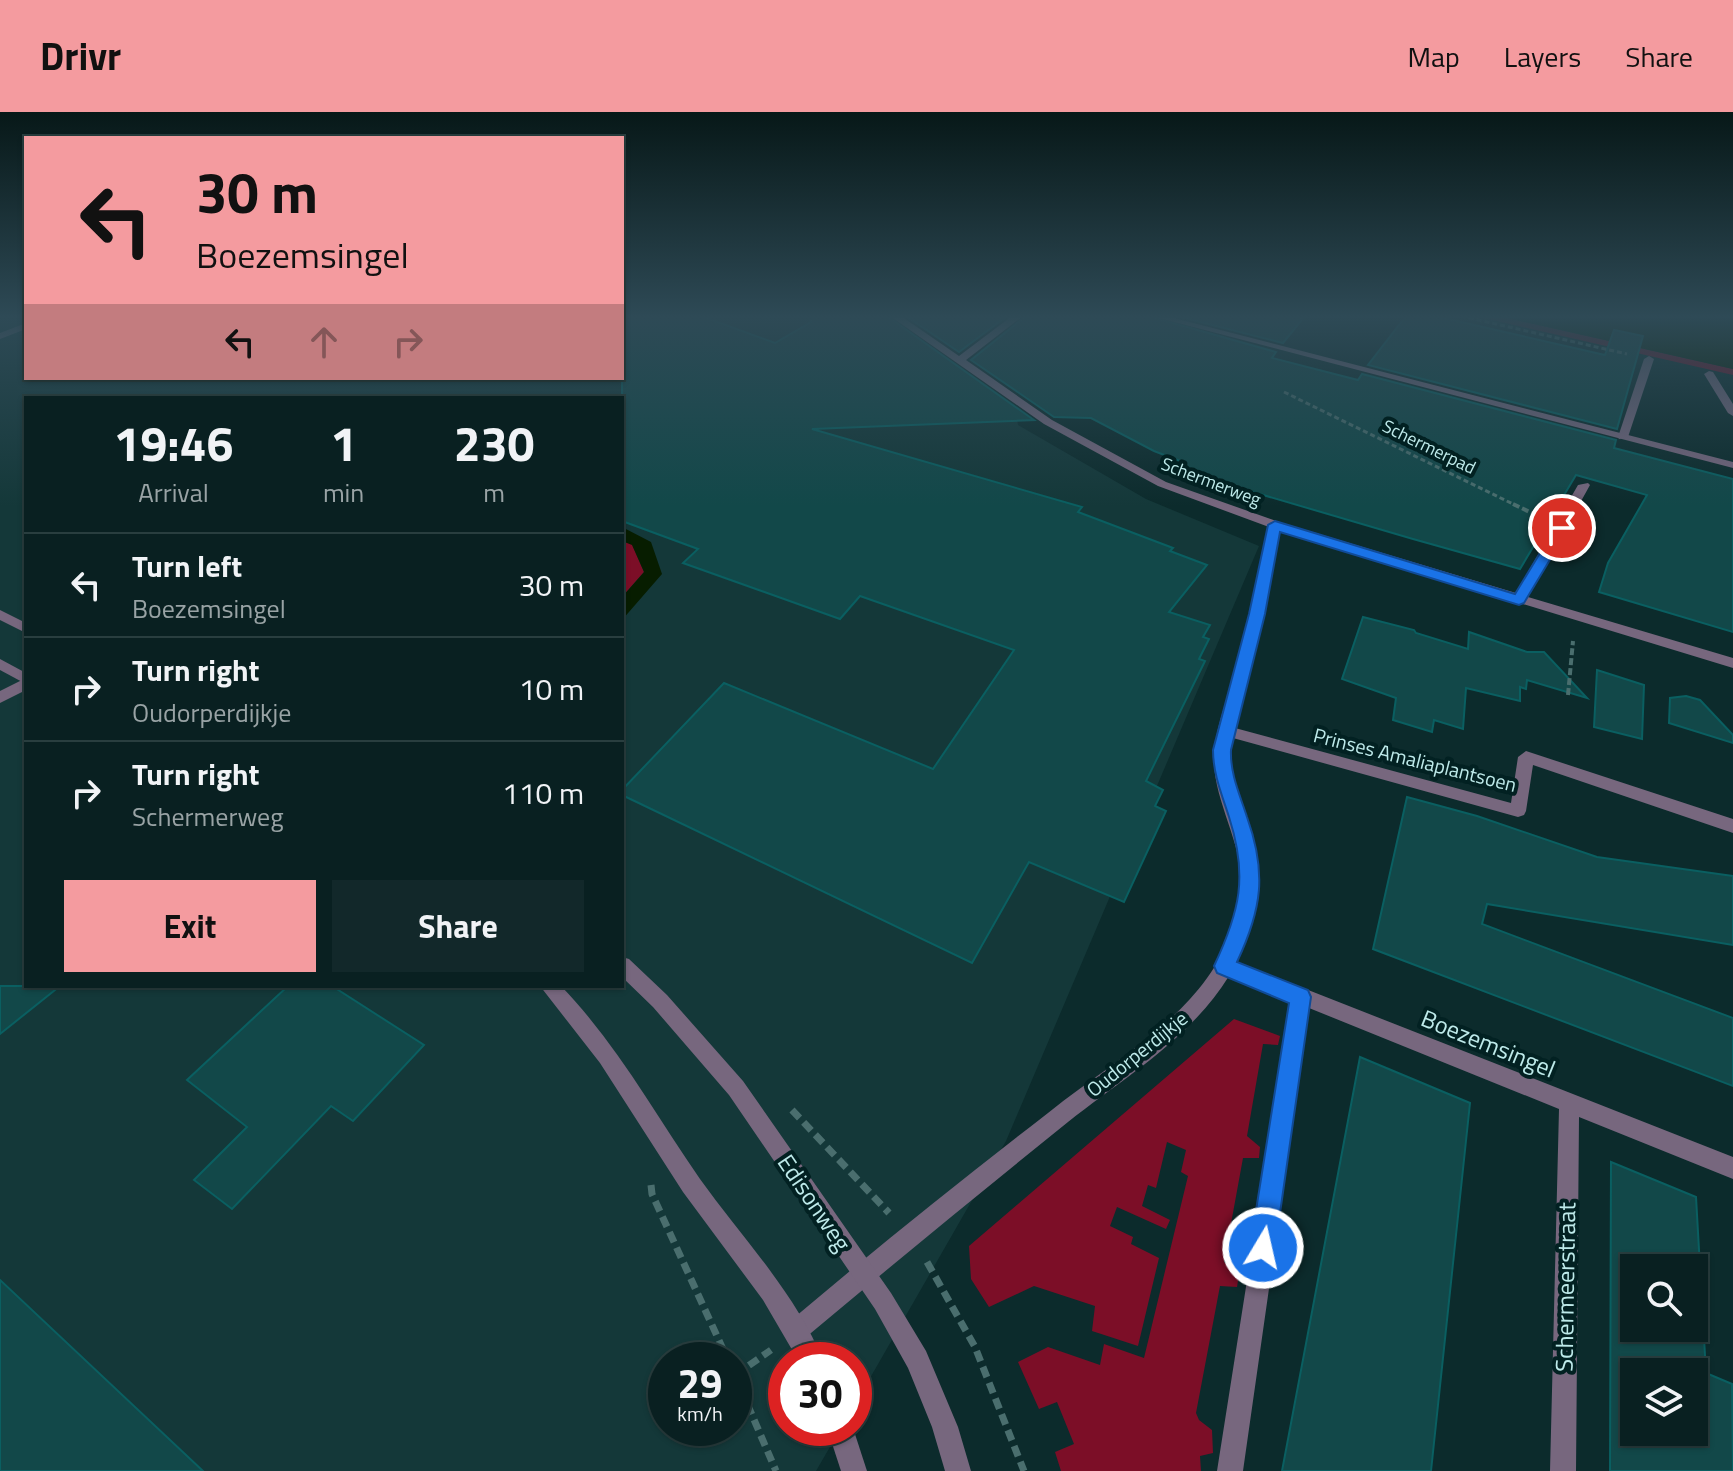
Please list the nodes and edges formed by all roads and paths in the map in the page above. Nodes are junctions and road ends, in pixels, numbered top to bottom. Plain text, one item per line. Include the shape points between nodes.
1 (988, 379) edge
2 (1401, 379) edge
3 (1642, 379) edge
4 (1712, 379) edge
5 (1284, 392) dead end
6 (1733, 413) edge
7 (1623, 437) junction
8 (1733, 465) edge
9 (1584, 485) dead end
10 (1275, 525) junction
11 (1562, 528) junction
12 (1519, 600) junction
13 (0, 614) edge
14 (1575, 617) junction
15 (24, 628) edge
16 (1733, 663) edge
17 (0, 664) edge
18 (24, 680) edge
19 (24, 682) edge
20 (1568, 695) dead end
21 (0, 698) edge
22 (1227, 731) junction
23 (1733, 826) edge
24 (1225, 966) junction
25 (624, 967) edge
26 (551, 988) edge
27 (1301, 997) junction
28 (787, 1104) dead end
29 (1569, 1104) junction
30 (1733, 1168) edge
31 (651, 1179) dead end
32 (909, 1235) junction
33 (863, 1273) junction
34 (797, 1330) junction
35 (720, 1342) edge
36 (803, 1342) edge
37 (752, 1415) edge
38 (846, 1446) edge
39 (776, 1471) edge
40 (854, 1471) edge
41 (958, 1471) edge
42 (1024, 1471) edge
43 (1230, 1471) edge
44 (1563, 1471) edge

1 - 10 street, Schermerweg via 1115,461
2 - 7 street
3 - 7 street
4 - 6 street
5 - 11 path, Schermerpad
7 - 8 street
9 - 11 street
10 - 12 street, Schermerweg
10 - 22 street, Oudorperdijkje
11 - 12 street
12 - 14 street, Schermerweg
13 - 15 street
14 - 16 street, Schermerweg
14 - 20 path
17 - 18 street
19 - 21 street
22 - 23 street, Prinses Amaliaplantsoen via 1518,811 1526,757
22 - 24 street, Oudorperdijkje via 1222,767 1246,839 1251,876 1249,904
24 - 27 street, Boezemsingel
24 - 32 street, Oudorperdijkje via 1170,1030
25 - 33 street, Edisonweg via 736,1088
26 - 34 street via 578,1014 691,1185
27 - 29 street, Boezemsingel
27 - 43 street
28 - 32 path
29 - 30 street, Boezemsingel
29 - 44 street, Schermeerstraat
31 - 35 path via 652,1194
32 - 33 street, Oudorperdijkje
32 - 42 path via 975,1347
33 - 34 street, Oudorperdijkje
33 - 41 street, Edisonweg via 917,1360
34 - 36 street
37 - 39 path
38 - 40 street

